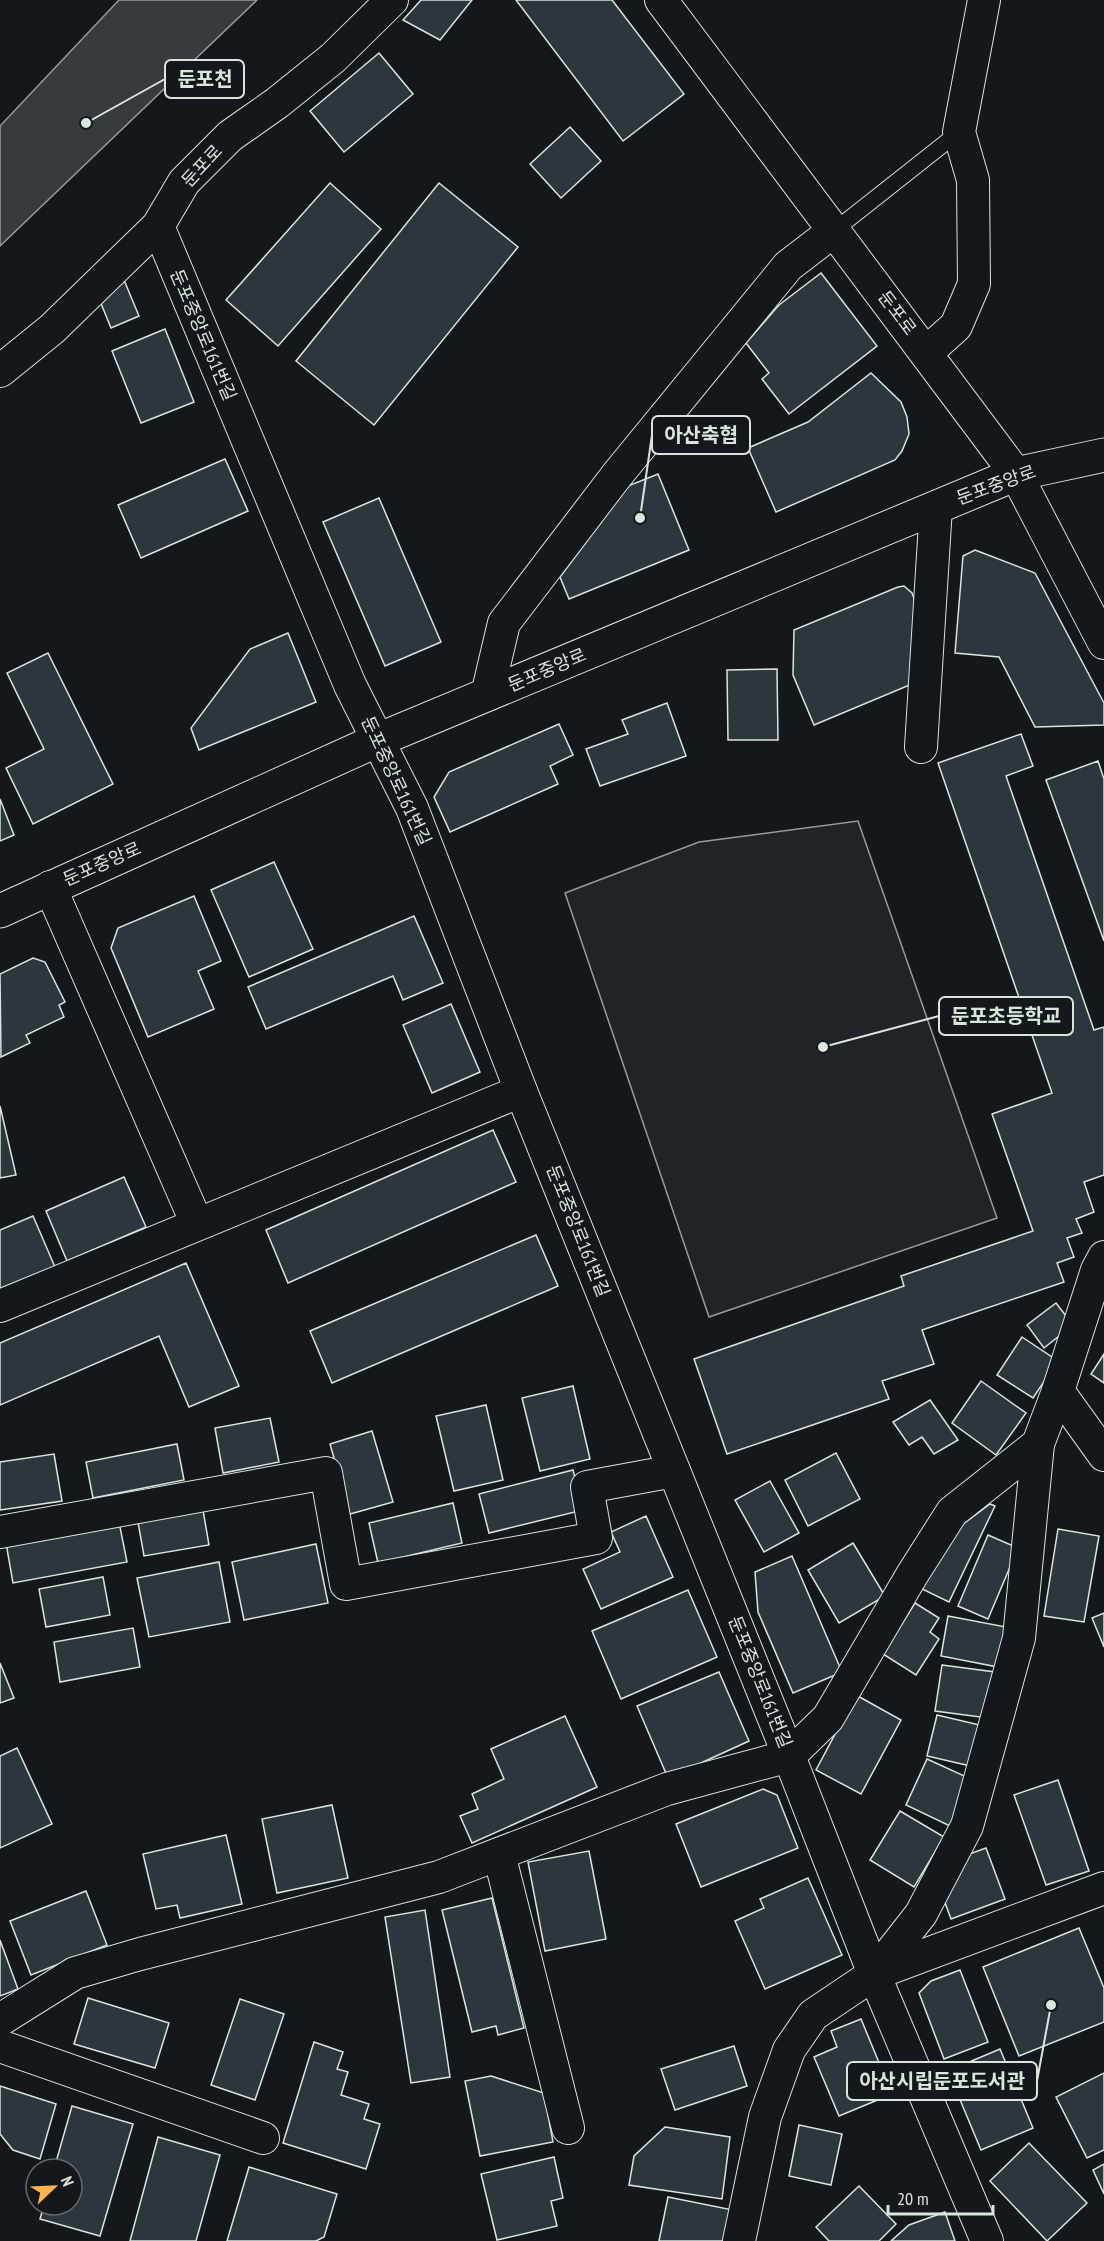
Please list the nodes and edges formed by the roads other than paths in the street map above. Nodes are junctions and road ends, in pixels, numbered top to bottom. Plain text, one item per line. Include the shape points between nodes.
1 (392, 0) edge
2 (662, 0) edge
3 (984, 0) edge
4 (959, 132) junction
5 (158, 226) junction
6 (835, 230) junction
7 (926, 352) junction
8 (0, 371) edge
9 (1104, 455) edge
10 (1016, 474) junction
11 (936, 507) junction
12 (1104, 643) edge
13 (487, 695) junction
14 (378, 740) junction
15 (921, 747) dead end
16 (50, 886) junction
17 (0, 911) edge
18 (521, 1091) junction
19 (197, 1224) junction
20 (1104, 1257) edge
21 (0, 1306) edge
22 (1058, 1391) junction
23 (1038, 1444) junction
24 (1104, 1455) edge
25 (674, 1471) junction
26 (0, 1532) edge
27 (789, 1756) junction
28 (499, 1854) junction
29 (1104, 1888) edge
30 (874, 1974) junction
31 (0, 2020) edge
32 (0, 2046) edge
33 (568, 2128) dead end
34 (263, 2138) dead end
35 (739, 2241) edge
36 (987, 2241) edge

1 - 5 street, 둔포로 via 333,58 230,136 184,182
2 - 6 street, 둔포로
3 - 4 street
4 - 6 lane
4 - 7 street via 973,180 974,284 956,326
5 - 8 street, 둔포로 via 52,329
5 - 14 street, 둔포중앙로161번길 via 350,685
6 - 7 street, 둔포로
6 - 13 street via 788,266 617,475 504,622
7 - 10 street, 둔포로
9 - 10 street, 둔포중앙로
10 - 11 street, 둔포중앙로
10 - 12 street, 둔포로
11 - 13 street, 둔포중앙로
11 - 15 street
13 - 14 street, 둔포중앙로
14 - 16 street, 둔포중앙로
14 - 18 street, 둔포중앙로161번길 via 412,808
16 - 17 street, 둔포중앙로
16 - 19 street
18 - 19 street
18 - 25 street, 둔포중앙로161번길
19 - 21 street
20 - 22 street
22 - 23 street
22 - 24 street
23 - 27 street via 952,1512 828,1718
23 - 30 street via 1019,1638 967,1826 921,1914
25 - 26 street via 587,1487 596,1538 346,1584 326,1473
25 - 27 street, 둔포중앙로161번길
27 - 28 street via 667,1790
27 - 30 street, 둔포중앙로161번길
28 - 31 street via 439,1877 75,1973
28 - 33 street
29 - 30 street
30 - 35 street via 813,2015 789,2050 765,2117
30 - 36 street, 둔포중앙로161번길
32 - 34 street

